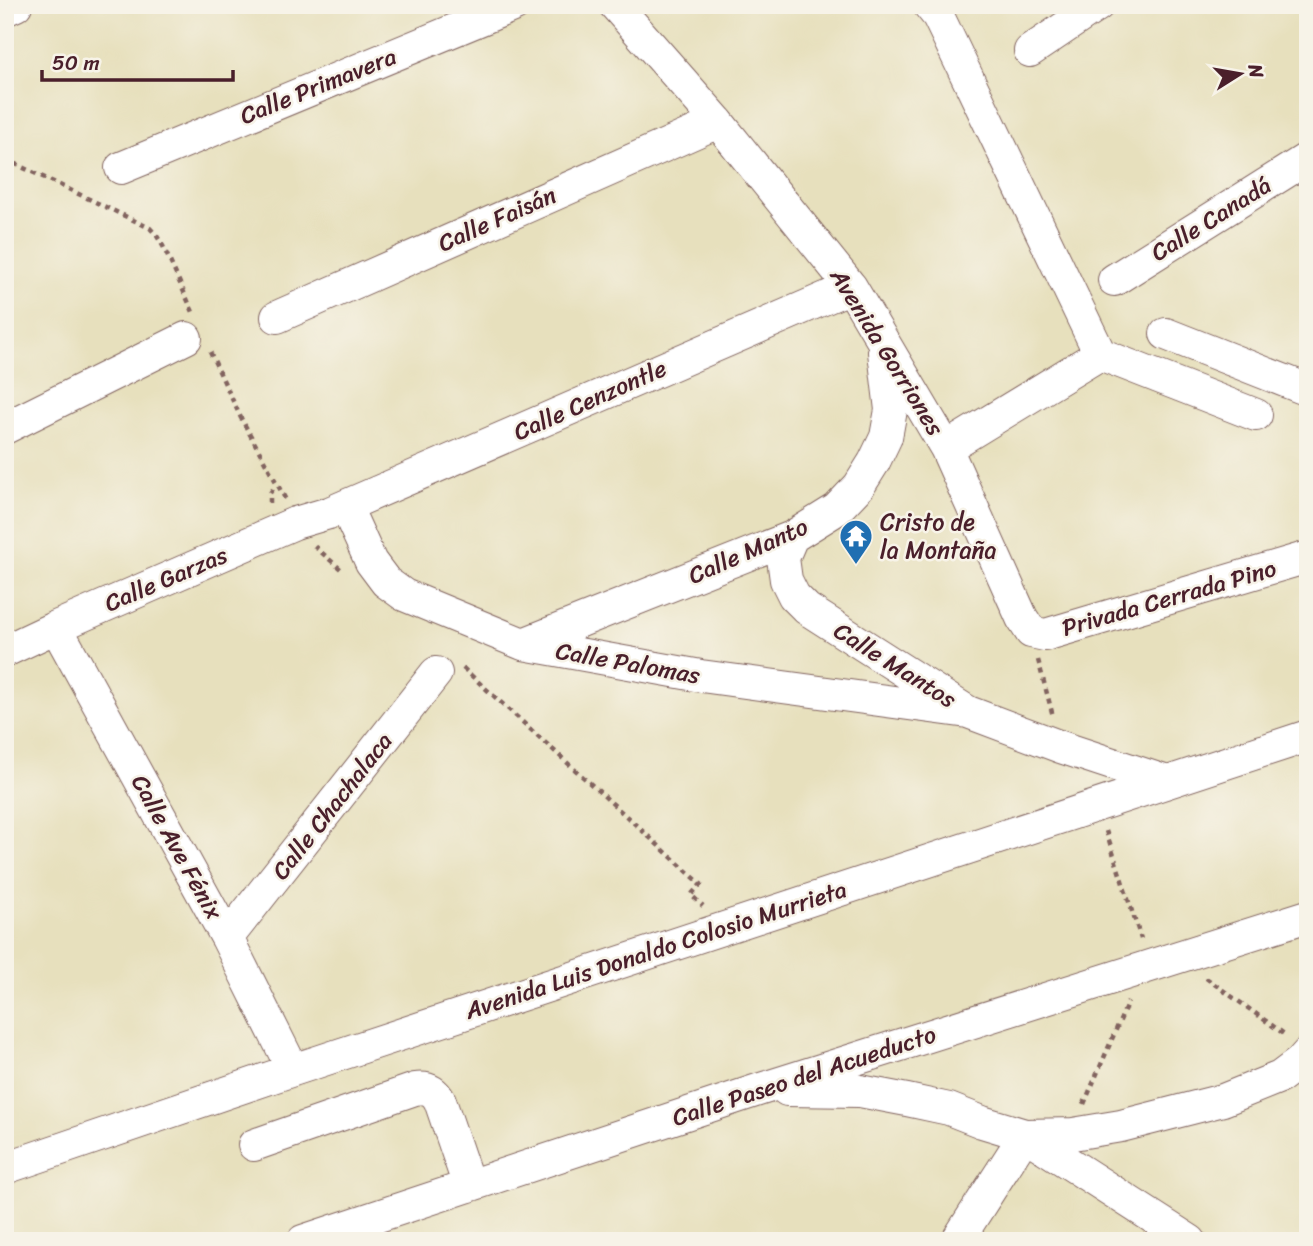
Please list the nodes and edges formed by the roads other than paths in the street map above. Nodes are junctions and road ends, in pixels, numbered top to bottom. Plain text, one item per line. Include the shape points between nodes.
1 (16, 5) edge
2 (515, 5) edge
3 (615, 5) edge
4 (929, 5) edge
5 (1098, 5) edge
6 (5, 10) edge
7 (1030, 51) dead end
8 (718, 122) junction
9 (1306, 163) edge
10 (121, 168) dead end
11 (1114, 280) dead end
12 (851, 286) junction
13 (277, 317) dead end
14 (1166, 334) dead end
15 (186, 338) dead end
16 (882, 339) junction
17 (1100, 354) junction
18 (1308, 390) edge
19 (1256, 415) dead end
20 (5, 428) edge
21 (946, 448) junction
22 (338, 510) junction
23 (792, 537) junction
24 (1308, 557) edge
25 (56, 626) junction
26 (1031, 632) joint
27 (523, 644) junction
28 (5, 651) edge
29 (448, 669) road end
30 (968, 712) junction
31 (1308, 736) edge
32 (1167, 782) junction
33 (1308, 916) edge
34 (227, 938) junction
35 (1308, 1053) edge
36 (293, 1070) junction
37 (835, 1078) junction
38 (1025, 1135) junction
39 (254, 1145) dead end
40 (5, 1168) edge
41 (469, 1186) junction
42 (1181, 1239) edge
43 (303, 1241) edge
44 (957, 1241) edge

1 - 6 street
2 - 10 street, Calle Primavera
3 - 8 street, Avenida Gorriones
4 - 17 street
5 - 7 street
8 - 12 street, Avenida Gorriones
8 - 13 street, Calle Faisán
9 - 11 street, Calle Canadá
12 - 16 street, Avenida Gorriones
12 - 22 street, Calle Cenzontle
14 - 18 street
15 - 20 street
16 - 21 street, Avenida Gorriones
16 - 23 street, Calle Manto via 891,410 886,438 852,494
17 - 19 street
17 - 21 street
21 - 26 street, Avenida Gorriones
22 - 25 street, Calle Garzas, bridge via 305,535
22 - 27 street, Calle Palomas via 386,582 404,595
23 - 27 street, Calle Manto
23 - 30 street, Calle Mantos via 783,558 786,580 807,609
24 - 26 street, Privada Cerrada Pino via 1045,635
25 - 28 street, Calle Garzas
25 - 34 street, Calle Ave Fénix
27 - 30 street, Calle Palomas via 701,676
29 - 34 street, Calle Chachalaca
30 - 32 street, Calle Mantos
31 - 32 street, Avenida Luis Donaldo Colosio Murrieta
32 - 36 street, Avenida Luis Donaldo Colosio Murrieta
33 - 37 street, Calle Paseo del Acueducto
34 - 36 street, Calle Ave Fénix
35 - 38 street via 1280,1077 1223,1100 1121,1126
36 - 40 street, Avenida Luis Donaldo Colosio Murrieta
37 - 38 street via 860,1091 949,1109
37 - 41 street, Calle Paseo del Acueducto via 761,1089
38 - 42 street
38 - 44 street
39 - 41 street via 423,1087 440,1101
41 - 43 street, Calle Paseo del Acueducto

